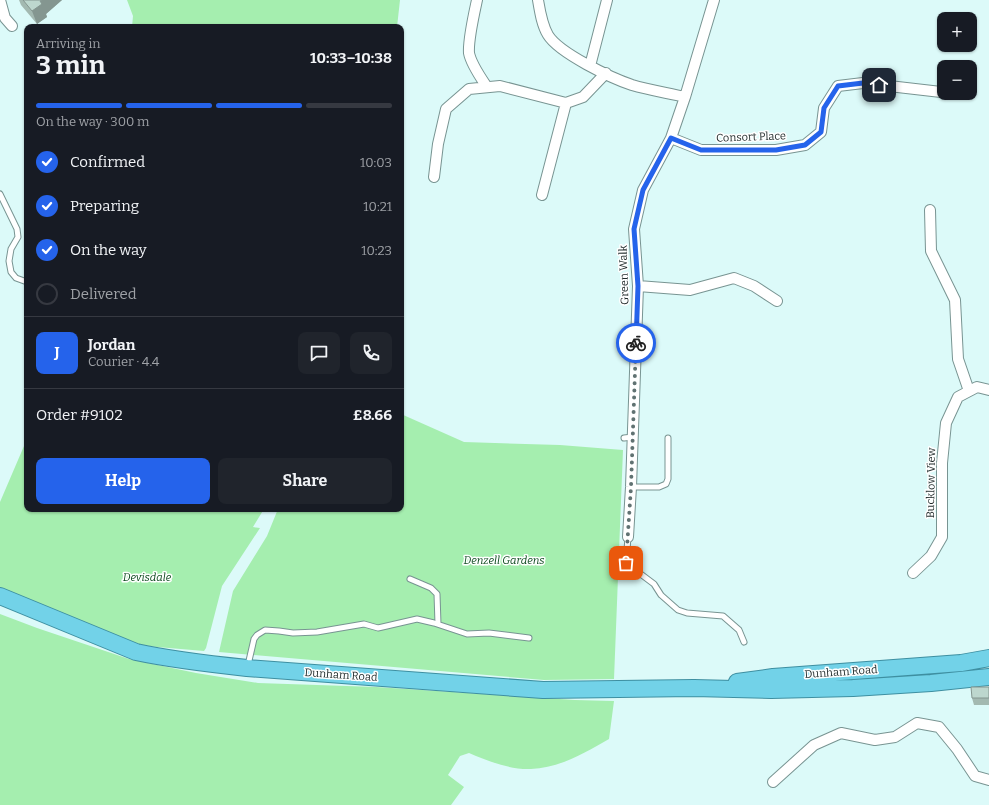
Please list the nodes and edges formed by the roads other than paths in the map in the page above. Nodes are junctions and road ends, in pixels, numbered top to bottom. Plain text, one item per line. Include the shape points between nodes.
1 (0, 0) edge
2 (477, 0) edge
3 (538, 0) edge
4 (607, 0) edge
5 (714, 0) edge
6 (12, 26) dead end
7 (590, 66) junction
8 (606, 73) junction
9 (487, 87) junction
10 (937, 92) edge
11 (686, 97) junction
12 (566, 103) junction
13 (671, 138) junction
14 (434, 177) dead end
15 (0, 194) edge
16 (542, 195) dead end
17 (930, 210) dead end
18 (24, 281) edge
19 (638, 286) junction
20 (777, 301) dead end
21 (989, 390) edge
22 (969, 391) junction
23 (668, 438) dead end
24 (631, 487) junction
25 (628, 537) joint
26 (913, 573) dead end
27 (410, 579) dead end
28 (0, 596) edge
29 (438, 624) junction
30 (529, 638) dead end
31 (744, 642) dead end
32 (989, 658) edge
33 (961, 663) junction
34 (247, 668) junction
35 (989, 668) edge
36 (989, 677) edge
37 (694, 688) junction
38 (989, 780) edge
39 (773, 782) dead end

1 - 6 street via 5,18
2 - 9 street via 469,54
3 - 7 street via 540,15 548,35 558,47
4 - 7 street
5 - 11 street, Green Walk
7 - 8 street
8 - 11 street via 630,84
8 - 12 street via 583,97
9 - 12 street via 500,86
9 - 14 street via 469,89 446,109
10 - 13 street, Consort Place via 863,83 838,86 824,108 821,132 805,145 776,150 701,150
11 - 13 street, Green Walk
12 - 16 street
13 - 19 street, Green Walk via 643,190 634,229
15 - 18 lane via 17,229 18,238 8,261 11,272 16,278
17 - 22 street via 931,251 955,300 958,359
19 - 20 street via 690,290 734,278 754,286
19 - 24 street, Green Walk via 629,437
21 - 22 street via 976,387
22 - 26 street, Bucklow View via 958,397 946,423 942,463 942,537 931,556
23 - 24 lane via 666,484 659,487
24 - 25 street, Green Walk
25 - 31 lane, Green Walk via 626,563 654,584 661,595 678,610 723,616 739,630
27 - 29 lane via 431,588 437,594
28 - 34 highway, Dunham Road via 136,652
29 - 30 lane via 467,634 489,633
29 - 34 lane via 417,619 378,628 364,624 317,632 265,630 254,638
32 - 33 highway, Dunham Road
33 - 35 highway via 968,668
33 - 37 highway, Dunham Road via 773,677
34 - 37 highway, Dunham Road via 543,690
36 - 37 highway, Dunham Road via 853,688
38 - 39 street via 975,776 957,748 939,728 917,723 895,737 874,740 840,733 814,745

